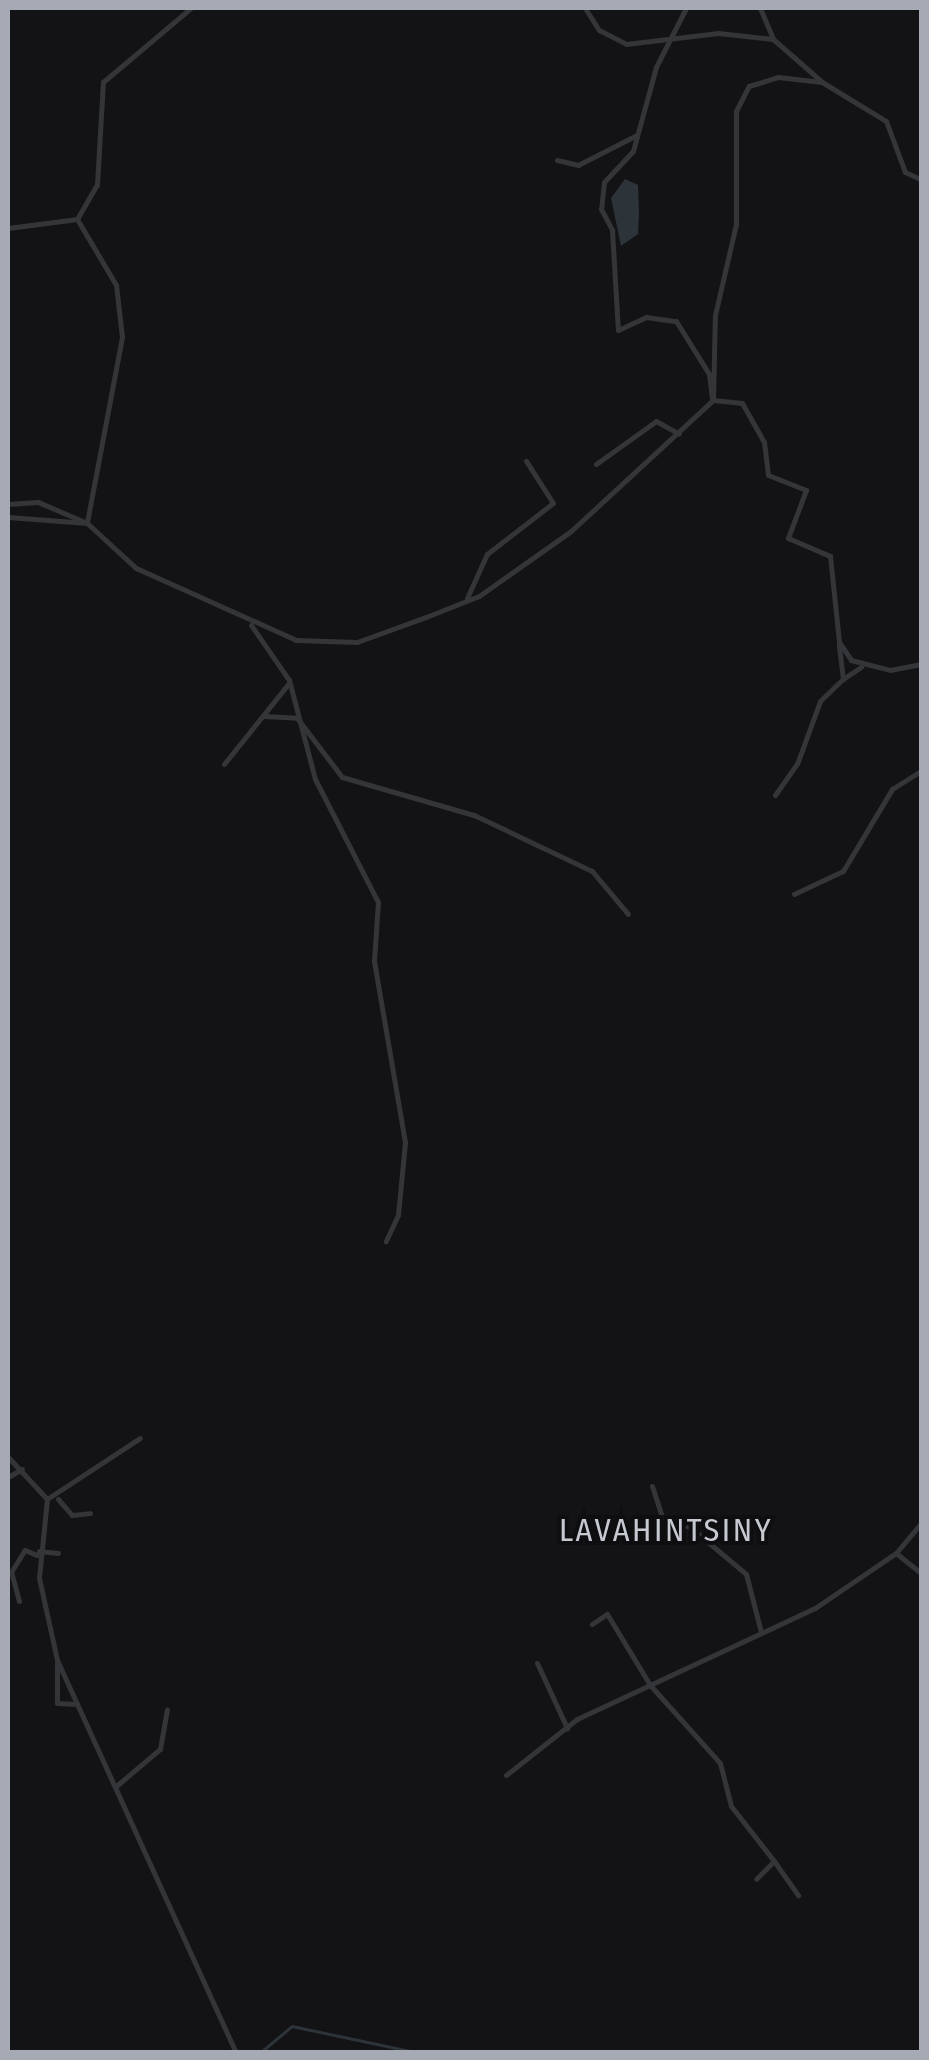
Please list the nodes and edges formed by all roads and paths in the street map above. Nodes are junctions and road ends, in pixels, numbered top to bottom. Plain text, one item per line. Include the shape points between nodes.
1 (191, 8) edge
2 (586, 8) edge
3 (686, 8) edge
4 (760, 8) edge
5 (773, 39) junction
6 (672, 46) junction
7 (822, 82) junction
8 (637, 135) junction
9 (557, 160) dead end
10 (922, 180) edge
11 (77, 219) junction
12 (8, 228) edge
13 (713, 400) junction
14 (679, 434) junction
15 (526, 462) dead end
16 (596, 464) dead end
17 (8, 504) edge
18 (8, 517) edge
19 (88, 523) junction
20 (466, 601) junction
21 (244, 620) junction
22 (278, 636) junction
23 (839, 642) junction
24 (275, 651) junction
25 (922, 664) edge
26 (861, 667) junction
27 (843, 679) junction
28 (289, 680) junction
29 (264, 716) junction
30 (298, 718) junction
31 (224, 764) dead end
32 (922, 770) edge
33 (774, 794) dead end
34 (794, 894) dead end
35 (628, 914) dead end
36 (386, 1242) dead end
37 (140, 1438) dead end
38 (8, 1456) edge
39 (22, 1469) junction
40 (8, 1477) edge
41 (652, 1486) dead end
42 (47, 1499) junction
43 (58, 1499) junction
44 (90, 1513) dead end
45 (922, 1522) edge
46 (39, 1553) junction
47 (58, 1553) dead end
48 (896, 1553) junction
49 (922, 1574) edge
50 (19, 1601) dead end
51 (592, 1624) dead end
52 (761, 1632) junction
53 (57, 1660) junction
54 (537, 1663) dead end
55 (650, 1685) junction
56 (78, 1704) junction
57 (168, 1710) dead end
58 (568, 1728) junction
59 (506, 1774) dead end
60 (116, 1787) junction
61 (774, 1861) junction
62 (756, 1880) dead end
63 (798, 1894) dead end
64 (236, 2052) edge

1 - 11 street via 103,82 96,185
2 - 6 street via 610,40
3 - 6 street
4 - 5 street
5 - 6 street via 718,34
5 - 7 street
6 - 8 street via 656,67
7 - 10 street via 886,120 904,172
7 - 13 street via 760,80 737,106 736,224 715,315
8 - 9 street via 578,165
8 - 13 street via 600,193 618,330 646,317 676,321 709,374
11 - 12 street
11 - 19 street via 116,285 122,337
13 - 14 street
13 - 23 street via 742,403 764,442 768,475 806,490 788,538 830,556
14 - 16 street via 656,421
14 - 20 street via 571,531
15 - 20 street via 553,503 486,554
17 - 19 street via 38,502
18 - 19 street
19 - 21 street via 136,568
20 - 22 street via 357,642
21 - 22 street
21 - 24 street
22 - 24 street
23 - 26 street
23 - 27 street
24 - 28 street
25 - 26 street
26 - 27 street
27 - 33 street via 820,701 797,764
28 - 29 street
28 - 30 street
29 - 30 street
29 - 31 street
30 - 35 street via 342,777 474,815 592,871
30 - 36 street via 314,779 378,902 374,961 406,1142 398,1215
32 - 34 street via 892,789 843,871
37 - 43 street
38 - 39 street
39 - 40 street
39 - 42 street
41 - 52 street via 662,1517 690,1527 746,1574
42 - 43 street
42 - 46 street
43 - 44 street via 72,1515
45 - 48 street
46 - 47 street
46 - 50 street via 25,1550 11,1572
46 - 53 street
48 - 49 street
48 - 52 street
51 - 55 street via 607,1614
52 - 55 street
53 - 56 street
53 - 56 street via 57,1703
54 - 58 street
55 - 58 street
55 - 61 street via 720,1763 730,1806
56 - 60 street
57 - 60 street via 160,1749
58 - 59 street
60 - 64 street
61 - 62 street
61 - 63 street

